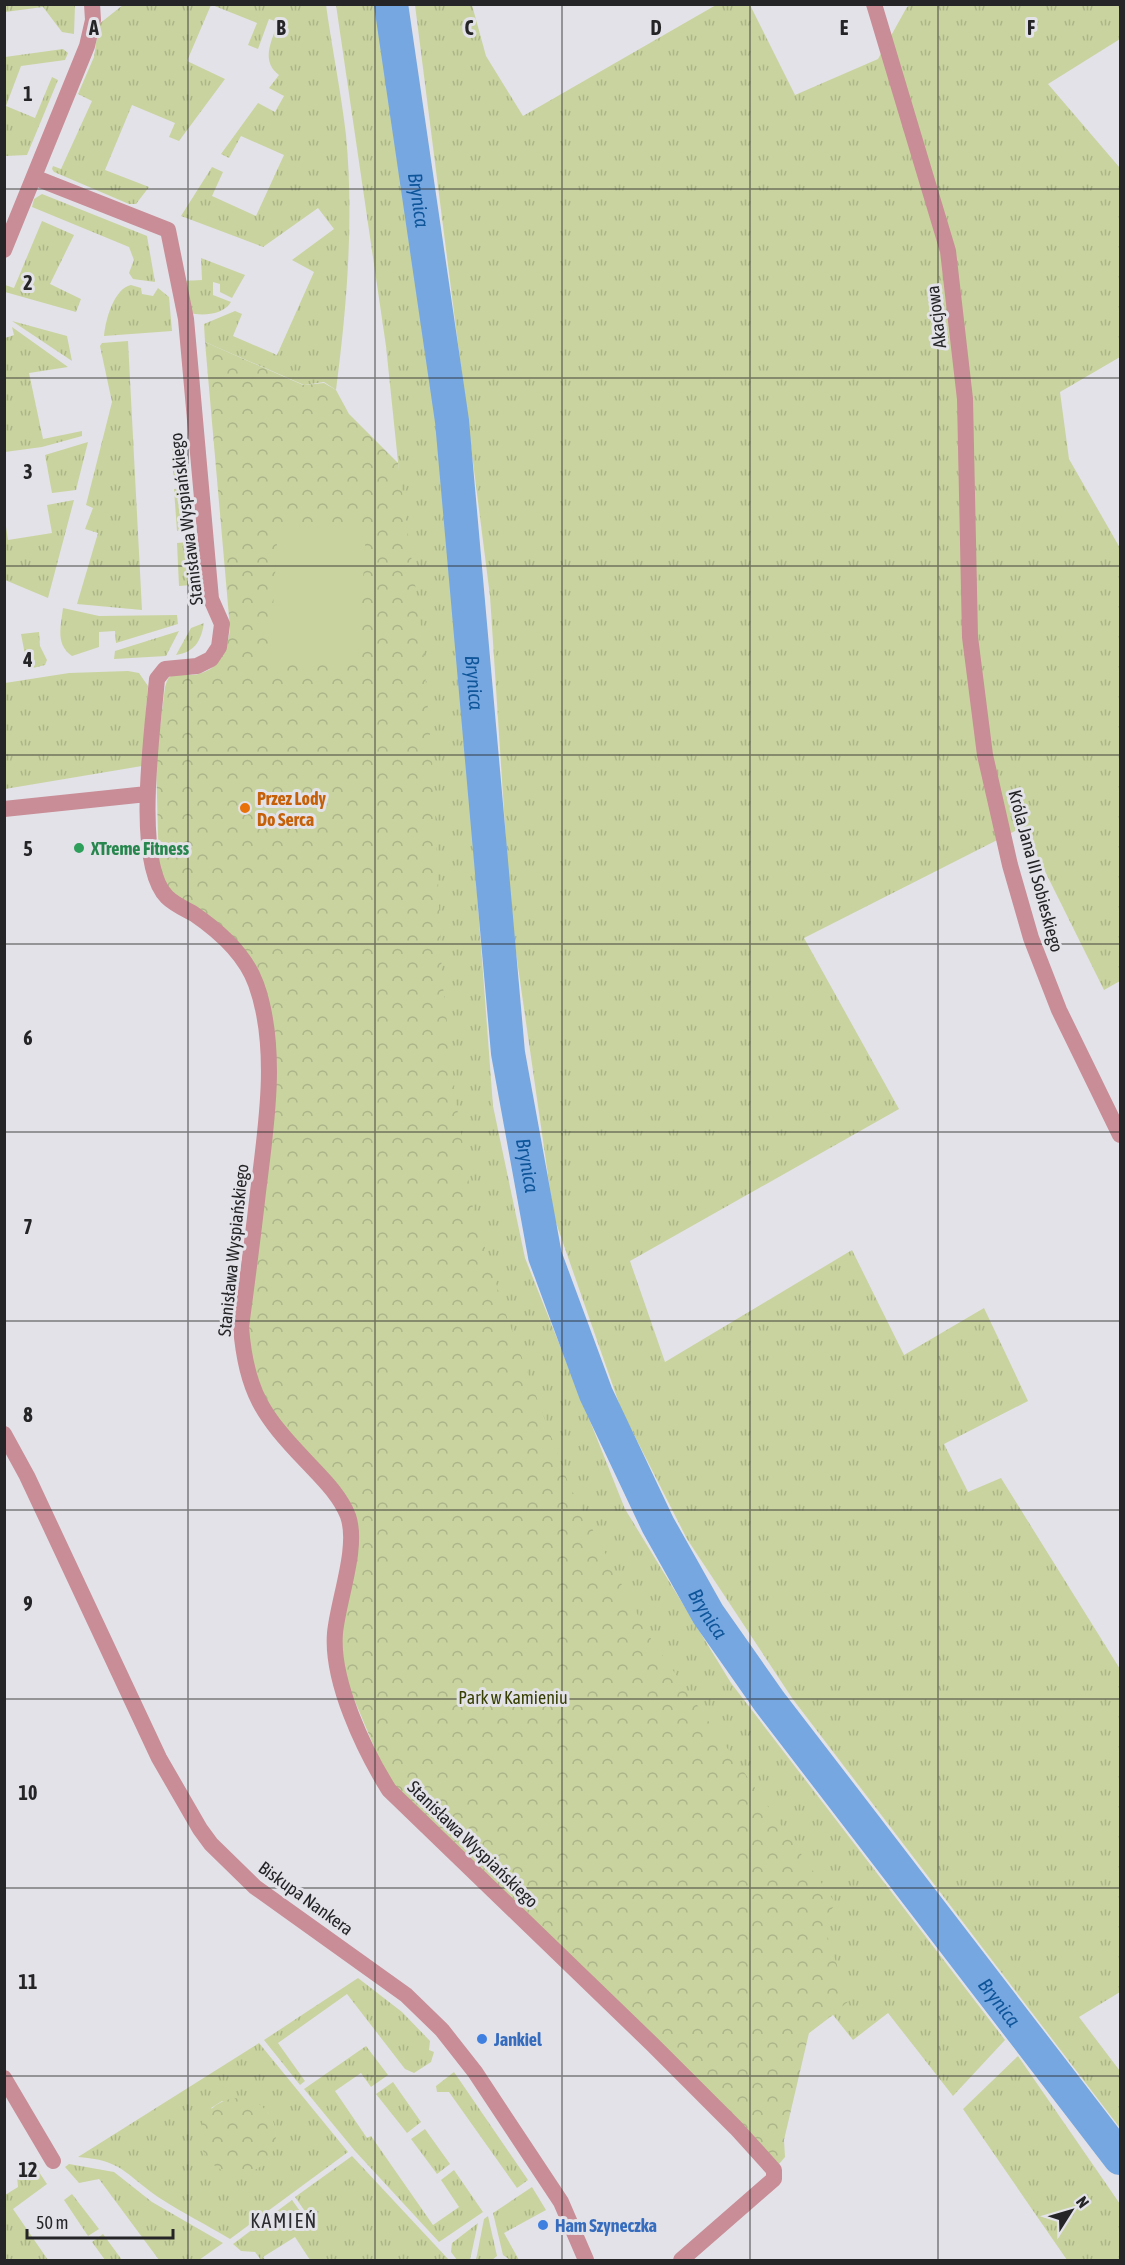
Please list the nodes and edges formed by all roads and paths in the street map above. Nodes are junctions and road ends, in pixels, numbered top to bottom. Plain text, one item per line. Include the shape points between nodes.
1 (92, 4) edge
2 (874, 4) edge
3 (36, 178) junction
4 (4, 250) edge
5 (970, 637) joint
6 (147, 794) junction
7 (4, 809) edge
8 (1120, 1136) edge
9 (4, 1434) edge
10 (4, 2078) edge
11 (53, 2161) dead end
12 (586, 2260) edge
13 (681, 2260) edge

1 - 3 street via 87,46
2 - 5 street, Akacjowa via 948,251 965,399
3 - 4 street
3 - 6 street, Stanisława Wyspiańskiego via 168,230 186,319 211,599 222,624 219,647 211,659 197,666 165,669 157,679
5 - 8 street, Króla Jana III Sobieskiego via 985,755 1031,938 1059,1010
6 - 7 street
6 - 13 street, Stanisława Wyspiańskiego via 153,869 158,885 168,898 210,926 237,951 257,986 267,1051 268,1105 242,1328 243,1354 250,1382 266,1416 331,1489 348,1516 351,1541 335,1632 336,1663 345,1694 389,1790 652,2044 774,2170 774,2179
9 - 12 street, Biskupa Nankera via 159,1758 211,1844 255,1887 406,1995 442,2030 481,2081 561,2202
10 - 11 street

